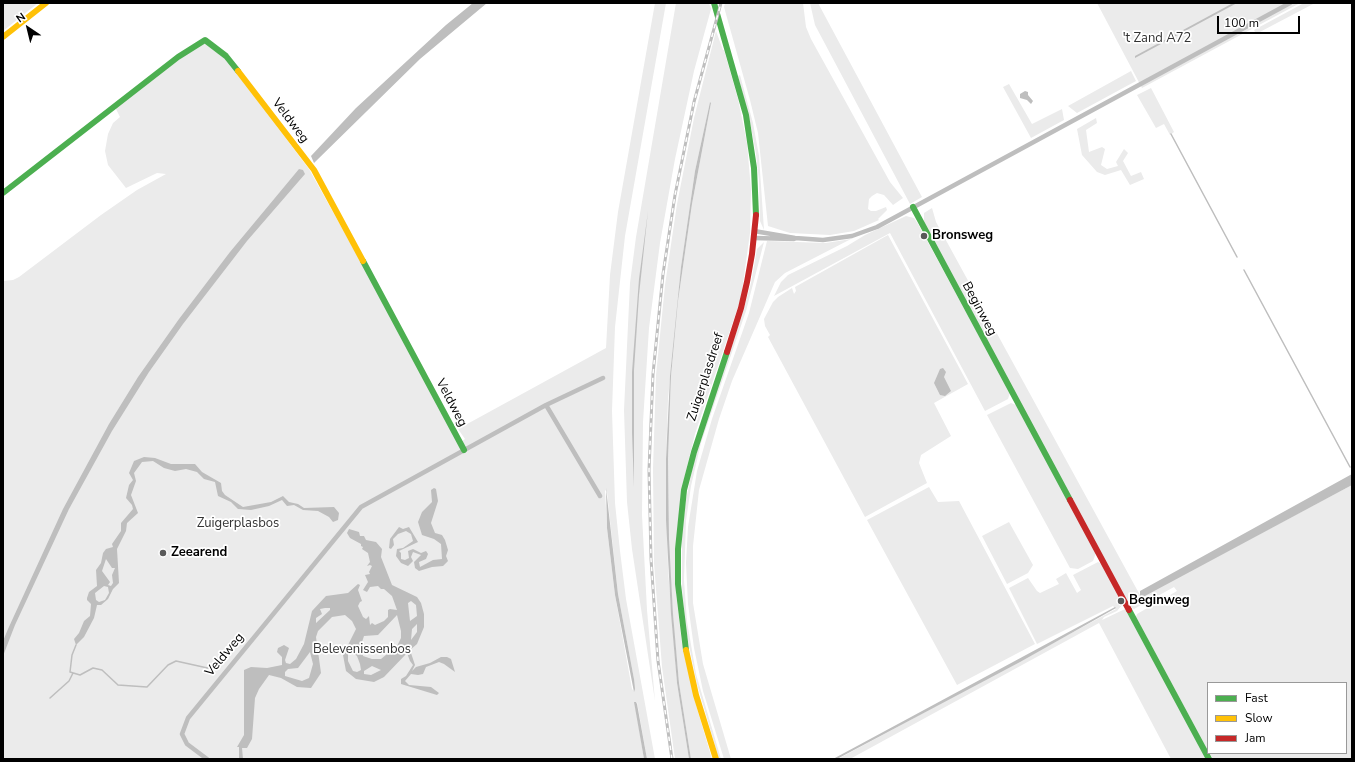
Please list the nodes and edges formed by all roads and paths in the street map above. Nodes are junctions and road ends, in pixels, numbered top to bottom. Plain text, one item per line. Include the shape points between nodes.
1 (46, 3) edge
2 (714, 3) edge
3 (1290, 3) edge
4 (3, 37) edge
5 (3, 192) edge
6 (913, 207) junction
7 (754, 231) junction
8 (754, 238) junction
9 (795, 238) junction
10 (602, 378) dead end
11 (546, 405) junction
12 (464, 450) junction
13 (600, 496) dead end
14 (207, 759) edge
15 (716, 759) edge
16 (1209, 759) edge

1 - 4 street
2 - 7 street, Zuigerplasdreef via 746,115 751,142 755,182
3 - 6 street
5 - 12 street, Veldweg via 178,57 205,40 226,56 314,170
6 - 9 street via 877,227 852,236 827,240
6 - 16 street, Beginweg
7 - 8 street, Zuigerplasdreef
7 - 9 street
8 - 9 street
8 - 15 street, Zuigerplasdreef via 741,308 705,416 684,490 678,549 681,611 688,660
10 - 11 street, Veldweg
11 - 12 street, Veldweg
11 - 13 street
12 - 14 street, Veldweg via 361,507 188,718 182,734 188,744

